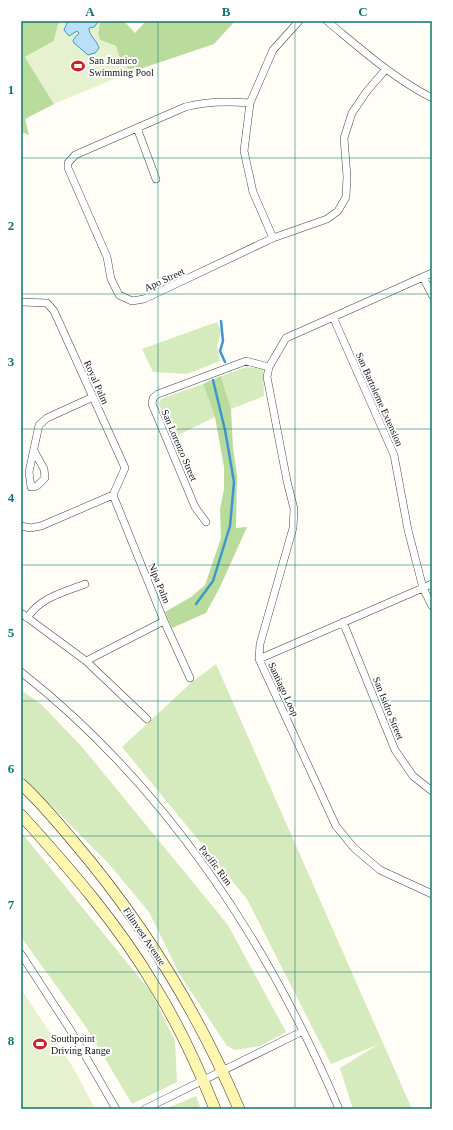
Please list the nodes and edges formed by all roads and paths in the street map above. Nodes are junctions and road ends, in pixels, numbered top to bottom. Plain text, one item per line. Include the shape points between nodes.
1 (299, 21) edge
2 (327, 21) edge
3 (386, 69) junction
4 (432, 98) edge
5 (250, 103) junction
6 (137, 128) junction
7 (156, 179) dead end
8 (274, 238) junction
9 (432, 273) edge
10 (423, 277) junction
11 (432, 295) edge
12 (21, 302) edge
13 (333, 317) junction
14 (269, 367) junction
15 (93, 397) junction
16 (34, 451) dead end
17 (113, 495) junction
18 (206, 522) dead end
19 (21, 526) edge
20 (85, 584) dead end
21 (432, 584) edge
22 (422, 588) junction
23 (432, 606) edge
24 (21, 613) edge
25 (27, 618) junction
26 (164, 621) junction
27 (344, 622) junction
28 (259, 659) junction
29 (86, 662) junction
30 (21, 672) edge
31 (190, 678) dead end
32 (147, 719) dead end
33 (21, 784) edge
34 (432, 791) edge
35 (21, 816) edge
36 (432, 894) edge
37 (21, 954) edge
38 (303, 1031) junction
39 (222, 1071) junction
40 (203, 1080) junction
41 (116, 1109) edge
42 (145, 1109) edge
43 (215, 1109) edge
44 (239, 1109) edge
45 (339, 1109) edge

1 - 5 street via 273,50
2 - 3 street
3 - 4 street
3 - 8 street, Apo Street via 352,113 344,138 346,197 338,211 327,219
5 - 6 street, Apo Street via 221,100 200,103
5 - 8 street via 244,151 253,192
6 - 7 street
6 - 8 street, Apo Street via 75,155 68,163 108,257 111,279 119,295 132,301 144,299
9 - 10 street
10 - 11 street
10 - 13 street
12 - 15 street, Royal Palm via 47,302 54,310
13 - 14 street via 286,338
13 - 22 street, San Bartoleme Extension via 394,455
14 - 18 street, San Lorenzo Street via 246,361 153,398 152,404 195,508
14 - 28 street, Santiago Loop via 267,377 294,509 293,528 260,644
15 - 16 street via 42,421
15 - 17 street, Royal Palm via 124,468
17 - 19 street via 41,526
17 - 26 street, Nipa Palm
20 - 25 street via 46,599 35,607
21 - 22 street
22 - 23 street, San Bartoleme Extension
22 - 27 street
24 - 25 street
25 - 29 street
26 - 29 street
26 - 31 street, Nipa Palm
27 - 28 street
27 - 34 street, San Isidro Street via 395,750 413,776
28 - 36 street, Santiago Loop via 336,826 354,848 380,870
29 - 32 street
30 - 38 street, Pacific Rim via 116,760 141,786 193,850 255,941
33 - 39 main road, Filinvest Avenue via 93,864 135,919 201,1029
35 - 40 main road, Filinvest Avenue via 75,875 143,968 185,1041
37 - 41 street via 71,1031
38 - 39 street
38 - 45 street, Pacific Rim
39 - 40 street
39 - 44 main road, Filinvest Avenue
40 - 42 street
40 - 43 main road, Filinvest Avenue

